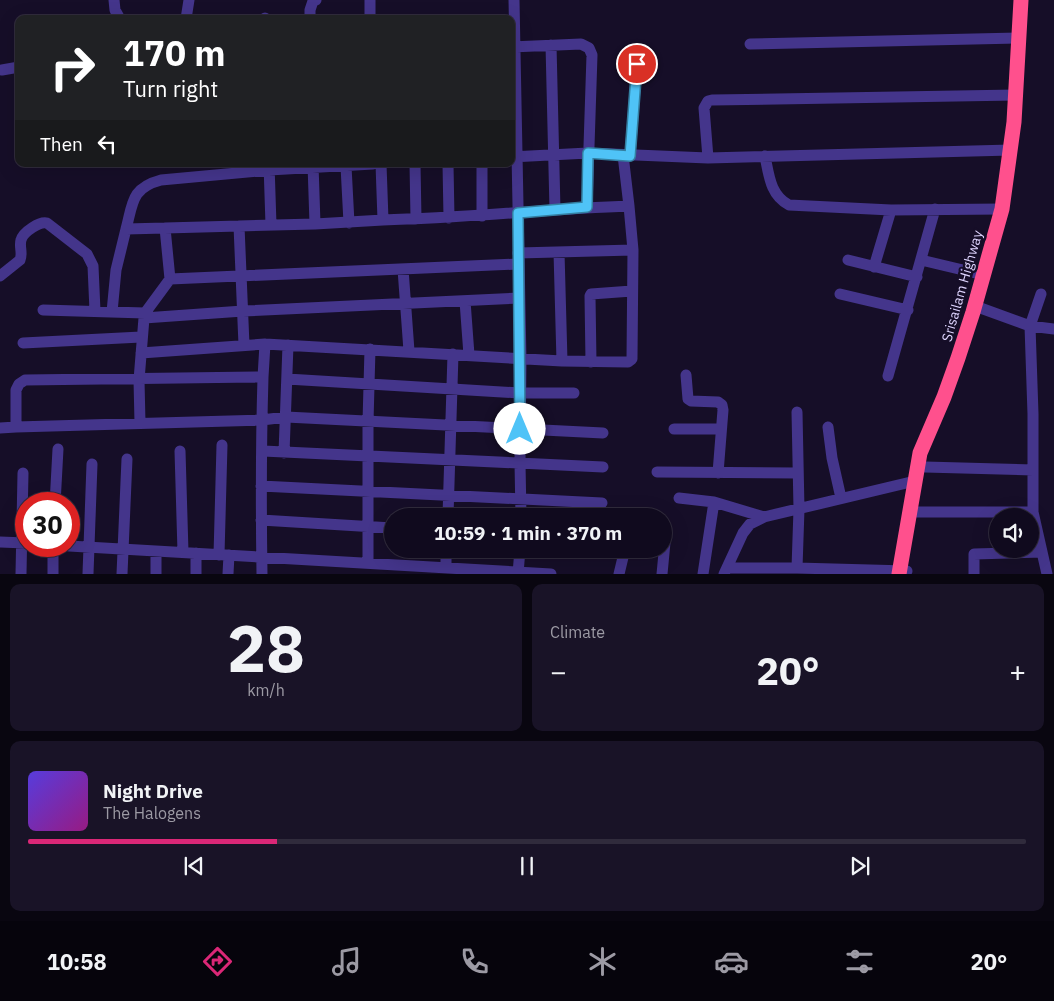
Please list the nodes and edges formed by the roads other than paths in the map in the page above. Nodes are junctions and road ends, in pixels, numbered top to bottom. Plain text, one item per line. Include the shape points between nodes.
1 (114, 0) edge
2 (189, 0) edge
3 (316, 0) edge
4 (370, 0) edge
5 (514, 0) edge
6 (1021, 0) edge
7 (1029, 0) edge
8 (118, 15) edge
9 (187, 15) edge
10 (310, 15) edge
11 (370, 15) edge
12 (514, 15) edge
13 (1018, 38) junction
14 (750, 44) dead end
15 (551, 45) junction
16 (515, 47) edge
17 (637, 64) dead end
18 (15, 67) edge
19 (2, 70) dead end
20 (1016, 94) junction
21 (1011, 150) junction
22 (588, 153) junction
23 (554, 155) junction
24 (627, 155) junction
25 (765, 156) junction
26 (515, 157) edge
27 (708, 158) junction
28 (269, 167) edge
29 (313, 167) edge
30 (346, 167) edge
31 (381, 167) edge
32 (415, 167) edge
33 (448, 167) edge
34 (482, 167) edge
35 (515, 167) edge
36 (628, 206) junction
37 (587, 207) junction
38 (935, 209) junction
39 (1002, 209) junction
40 (555, 210) junction
41 (891, 210) junction
42 (518, 213) junction
43 (482, 216) junction
44 (449, 218) junction
45 (416, 219) junction
46 (383, 220) junction
47 (349, 223) junction
48 (315, 224) junction
49 (271, 225) junction
50 (238, 226) junction
51 (165, 228) junction
52 (126, 229) junction
53 (633, 250) junction
54 (559, 252) junction
55 (518, 258) junction
56 (848, 260) dead end
57 (921, 260) junction
58 (874, 267) junction
59 (403, 269) junction
60 (984, 275) junction
61 (0, 276) edge
62 (241, 276) junction
63 (917, 278) junction
64 (170, 279) junction
65 (632, 291) junction
66 (840, 294) dead end
67 (1041, 294) dead end
68 (519, 298) junction
69 (465, 301) junction
70 (406, 304) junction
71 (980, 307) junction
72 (43, 310) dead end
73 (908, 310) junction
74 (243, 311) junction
75 (95, 312) junction
76 (112, 312) junction
77 (144, 315) junction
78 (1030, 326) junction
79 (1054, 329) edge
80 (141, 337) junction
81 (23, 342) dead end
82 (265, 344) junction
83 (244, 345) junction
84 (288, 345) junction
85 (370, 349) junction
86 (409, 351) junction
87 (141, 353) junction
88 (453, 354) junction
89 (469, 355) junction
90 (521, 359) junction
91 (562, 361) junction
92 (591, 362) junction
93 (686, 375) dead end
94 (888, 376) dead end
95 (263, 377) junction
96 (287, 379) junction
97 (139, 380) junction
98 (370, 383) junction
99 (452, 389) junction
100 (520, 392) junction
101 (574, 393) dead end
102 (797, 412) dead end
103 (286, 417) junction
104 (262, 420) junction
105 (368, 422) junction
106 (140, 423) junction
107 (451, 426) junction
108 (828, 426) dead end
109 (16, 427) junction
110 (0, 428) edge
111 (520, 429) junction
112 (674, 429) dead end
113 (722, 429) junction
114 (603, 434) dead end
115 (222, 445) dead end
116 (58, 450) dead end
117 (180, 450) dead end
118 (262, 451) junction
119 (284, 453) junction
120 (368, 456) junction
121 (127, 458) dead end
122 (450, 460) junction
123 (520, 463) junction
124 (92, 464) dead end
125 (603, 466) dead end
126 (925, 467) junction
127 (1033, 470) junction
128 (657, 472) dead end
129 (23, 473) dead end
130 (718, 473) junction
131 (797, 473) junction
132 (914, 481) junction
133 (261, 486) junction
134 (23, 492) edge
135 (56, 492) edge
136 (368, 492) junction
137 (448, 496) junction
138 (521, 498) junction
139 (679, 498) dead end
140 (841, 498) junction
141 (714, 502) junction
142 (602, 503) dead end
143 (448, 508) edge
144 (521, 508) edge
145 (1033, 508) edge
146 (799, 509) junction
147 (917, 512) junction
148 (989, 512) edge
149 (764, 517) junction
150 (261, 520) junction
151 (368, 526) junction
152 (384, 527) edge
153 (1039, 539) edge
154 (0, 542) edge
155 (15, 543) edge
156 (80, 547) edge
157 (89, 547) junction
158 (123, 549) junction
159 (156, 551) junction
160 (183, 552) junction
161 (1042, 552) junction
162 (196, 553) junction
163 (224, 555) junction
164 (23, 557) edge
165 (53, 557) edge
166 (262, 557) junction
167 (446, 558) edge
168 (520, 558) edge
169 (623, 558) edge
170 (664, 558) edge
171 (368, 563) junction
172 (446, 568) junction
173 (797, 568) junction
174 (725, 571) edge
175 (903, 572) edge
176 (519, 573) edge
177 (21, 574) edge
178 (53, 574) edge
179 (88, 574) edge
180 (122, 574) edge
181 (156, 574) edge
182 (196, 574) edge
183 (228, 574) edge
184 (262, 574) edge
185 (551, 574) edge
186 (619, 574) edge
187 (662, 574) edge
188 (703, 574) edge
189 (974, 574) edge
190 (1047, 574) edge

1 - 8 street
2 - 9 street
3 - 10 street
4 - 11 street
5 - 12 street
6 - 13 highway, Srisailam Highway
7 - 71 highway, Srisailam Highway via 1016,167 1002,238
13 - 14 street
13 - 20 highway, Srisailam Highway
15 - 16 street
15 - 22 street via 581,44 589,48 592,55
15 - 23 street
17 - 24 street
18 - 19 street
20 - 21 highway, Srisailam Highway
20 - 27 street via 712,100 704,108
21 - 25 street
21 - 39 highway, Srisailam Highway
22 - 23 street
22 - 24 street
22 - 37 street
23 - 26 street
23 - 40 street
24 - 27 street
24 - 36 street
25 - 27 street
25 - 41 street via 772,186 781,201 789,205
28 - 49 street
28 - 52 street via 149,183 135,196
29 - 48 street
30 - 47 street
31 - 46 street
32 - 45 street
33 - 44 street
34 - 43 street
35 - 42 street
36 - 37 street
36 - 53 street
37 - 40 street
38 - 39 street
38 - 41 street
38 - 57 street
39 - 60 highway, Srisailam Highway
40 - 42 street
41 - 58 street
42 - 43 street
42 - 55 street
43 - 44 street
44 - 45 street
45 - 46 street
46 - 47 street
47 - 48 street
48 - 49 street
49 - 50 street
50 - 51 street
50 - 62 street
51 - 52 street
51 - 64 street
52 - 76 street via 116,270
53 - 54 street
53 - 65 street
54 - 55 street
54 - 91 street
55 - 59 street
55 - 68 street
56 - 58 street
57 - 60 street
57 - 63 street
58 - 63 street
59 - 62 street
59 - 70 street
60 - 71 highway, Srisailam Highway
61 - 75 street via 22,257 23,236 39,223 48,223 91,260
62 - 64 street
62 - 74 street
63 - 73 street
64 - 77 street
65 - 92 street via 591,294
65 - 92 street via 632,359 628,362
66 - 73 street
67 - 78 street
68 - 69 street
68 - 90 street
69 - 70 street
69 - 89 street
70 - 74 street
70 - 86 street
71 - 78 street
71 - 126 highway, Srisailam Highway via 966,363
71 - 132 highway, Srisailam Highway via 920,453
72 - 75 street
73 - 94 street
74 - 77 street
74 - 83 street
75 - 76 street
76 - 77 street
77 - 80 street
78 - 79 street
78 - 127 street
80 - 81 street
80 - 87 street
82 - 83 street
82 - 84 street
82 - 95 street
83 - 87 street
84 - 85 street
84 - 96 street
85 - 86 street
85 - 98 street
86 - 88 street
87 - 97 street
88 - 89 street
88 - 99 street
89 - 90 street
90 - 91 street
90 - 100 street
91 - 92 street
93 - 113 street via 688,400 722,405
95 - 97 street
95 - 104 street
96 - 98 street
96 - 103 street
97 - 106 street
97 - 109 street via 25,380 16,390
98 - 99 street
98 - 105 street
99 - 100 street
99 - 107 street
100 - 101 street
100 - 111 street
102 - 131 street
103 - 104 street
103 - 105 street
103 - 119 street
104 - 106 street
104 - 118 street
105 - 107 street
105 - 120 street
106 - 109 street
107 - 111 street
107 - 122 street
108 - 140 street
109 - 110 street
111 - 114 street
111 - 123 street
112 - 113 street
113 - 130 street
115 - 163 street
116 - 135 street
117 - 160 street
118 - 119 street
118 - 133 street
119 - 120 street
120 - 122 street
120 - 136 street
121 - 158 street
122 - 123 street
122 - 137 street
123 - 125 street
123 - 138 street
124 - 157 street
126 - 127 street
126 - 147 highway, Srisailam Highway
127 - 145 street
128 - 130 street
129 - 134 street
130 - 131 street
131 - 146 street
132 - 140 street
132 - 175 highway, Srisailam Highway
133 - 136 street
133 - 150 street
136 - 137 street
136 - 151 street
137 - 138 street
137 - 143 street
138 - 142 street
138 - 144 street
139 - 141 street
140 - 146 street
141 - 149 street
141 - 188 street
146 - 149 street
146 - 173 street
147 - 148 street
147 - 175 highway, Srisailam Highway
149 - 174 street via 750,524 743,533
150 - 151 street
150 - 166 street
151 - 152 street
151 - 171 street
153 - 161 street
154 - 155 street
156 - 157 street
157 - 158 street
157 - 179 street
158 - 159 street
158 - 180 street
159 - 160 street
159 - 181 street
160 - 162 street
161 - 189 street via 974,554
161 - 190 street
162 - 163 street
162 - 182 street
163 - 166 street
163 - 183 street
164 - 177 street
165 - 178 street
166 - 171 street
166 - 184 street
167 - 172 street
168 - 176 street
169 - 186 street
170 - 187 street
171 - 172 street
172 - 176 street
173 - 174 street
173 - 175 street
176 - 185 street

